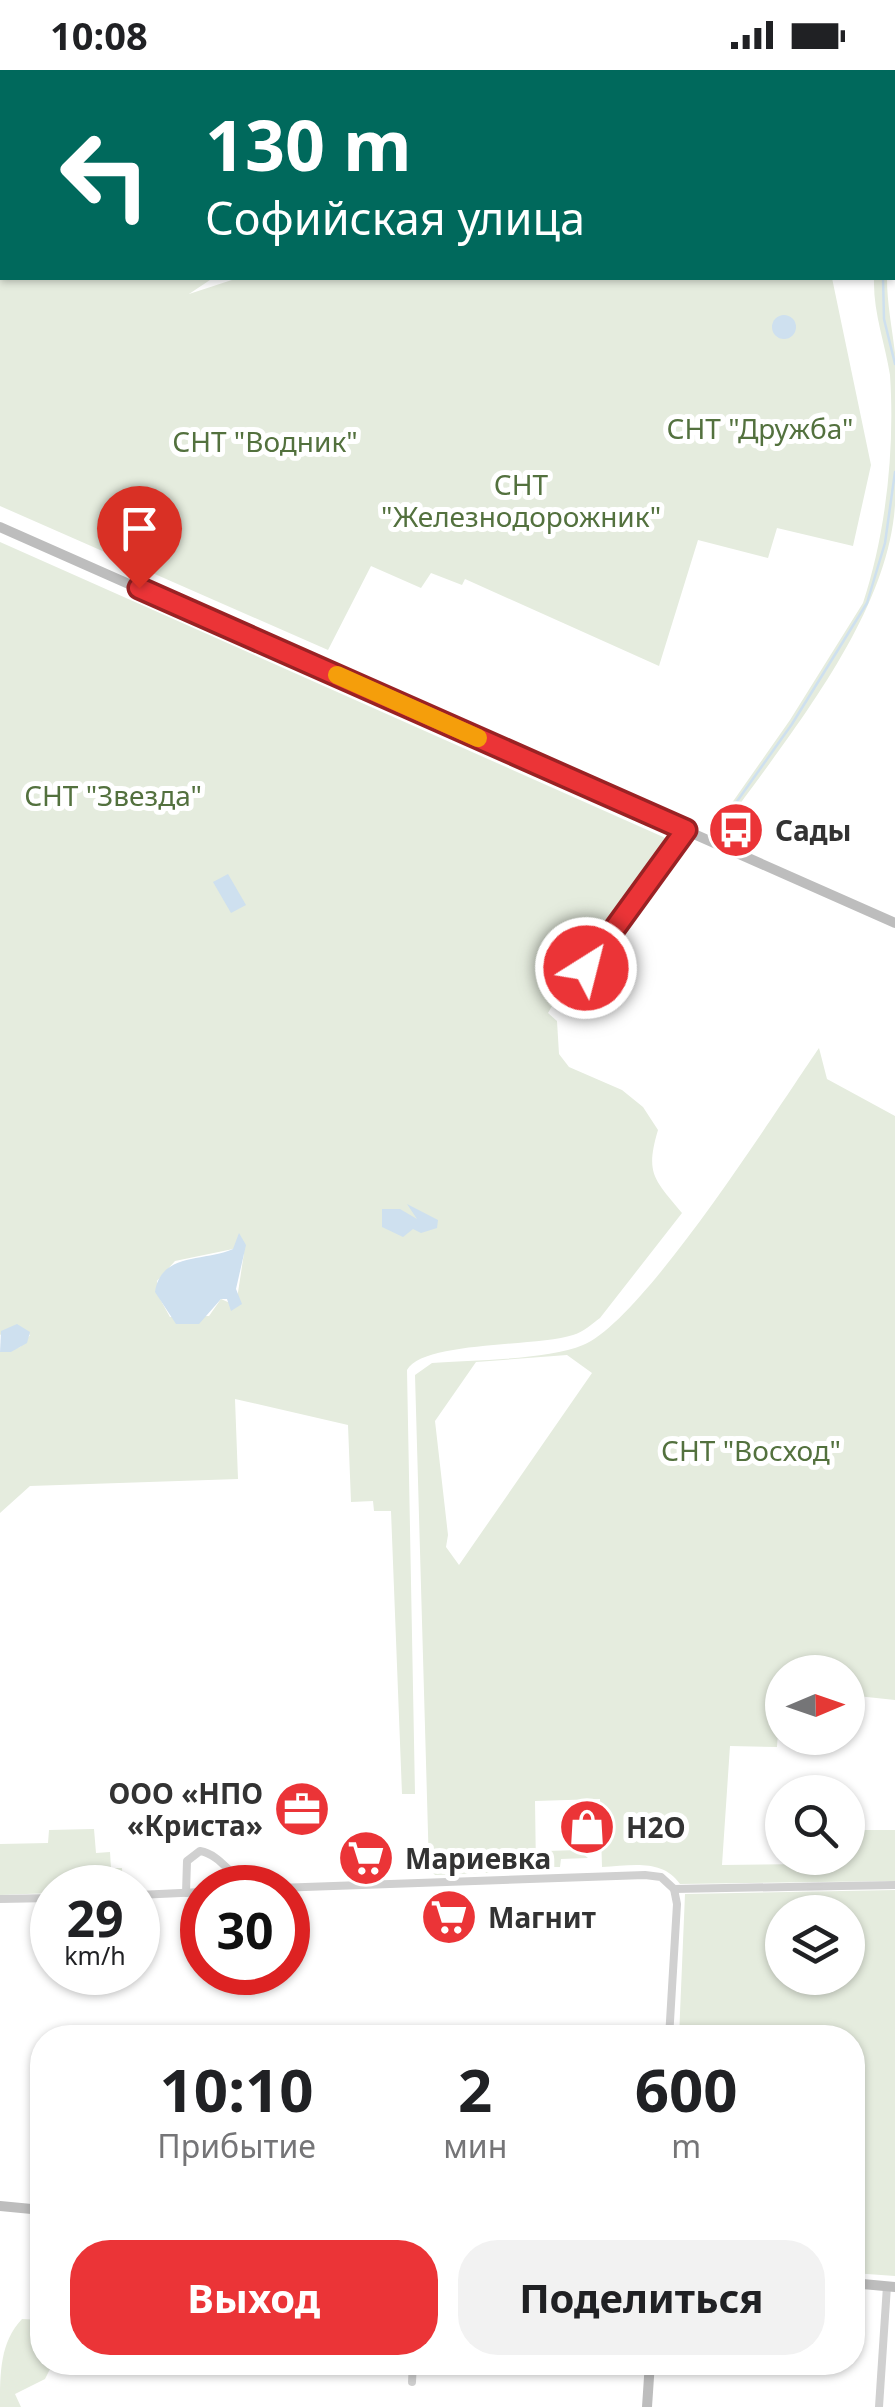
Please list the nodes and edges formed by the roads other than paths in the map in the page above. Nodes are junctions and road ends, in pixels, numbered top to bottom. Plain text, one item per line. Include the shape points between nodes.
1 (0, 527) edge
2 (686, 830) junction
3 (895, 923) edge
4 (586, 968) dead end
5 (187, 1865) edge
6 (223, 1865) edge
7 (895, 1885) edge
8 (310, 1887) edge
9 (674, 1889) junction
10 (30, 1898) edge
11 (0, 1899) edge
12 (670, 2025) edge
13 (0, 2206) edge
14 (30, 2209) edge
15 (865, 2284) edge
16 (891, 2287) edge
17 (412, 2375) edge
18 (649, 2375) edge
19 (412, 2382) dead end
20 (647, 2407) edge
21 (879, 2407) edge

1 - 2 main road
2 - 3 main road
2 - 4 street
5 - 6 street via 200,1851
7 - 9 street
8 - 9 street via 645,1875 661,1877
9 - 12 street
10 - 11 street
13 - 14 main road
15 - 16 main road
16 - 21 street
17 - 19 street
18 - 20 main road

